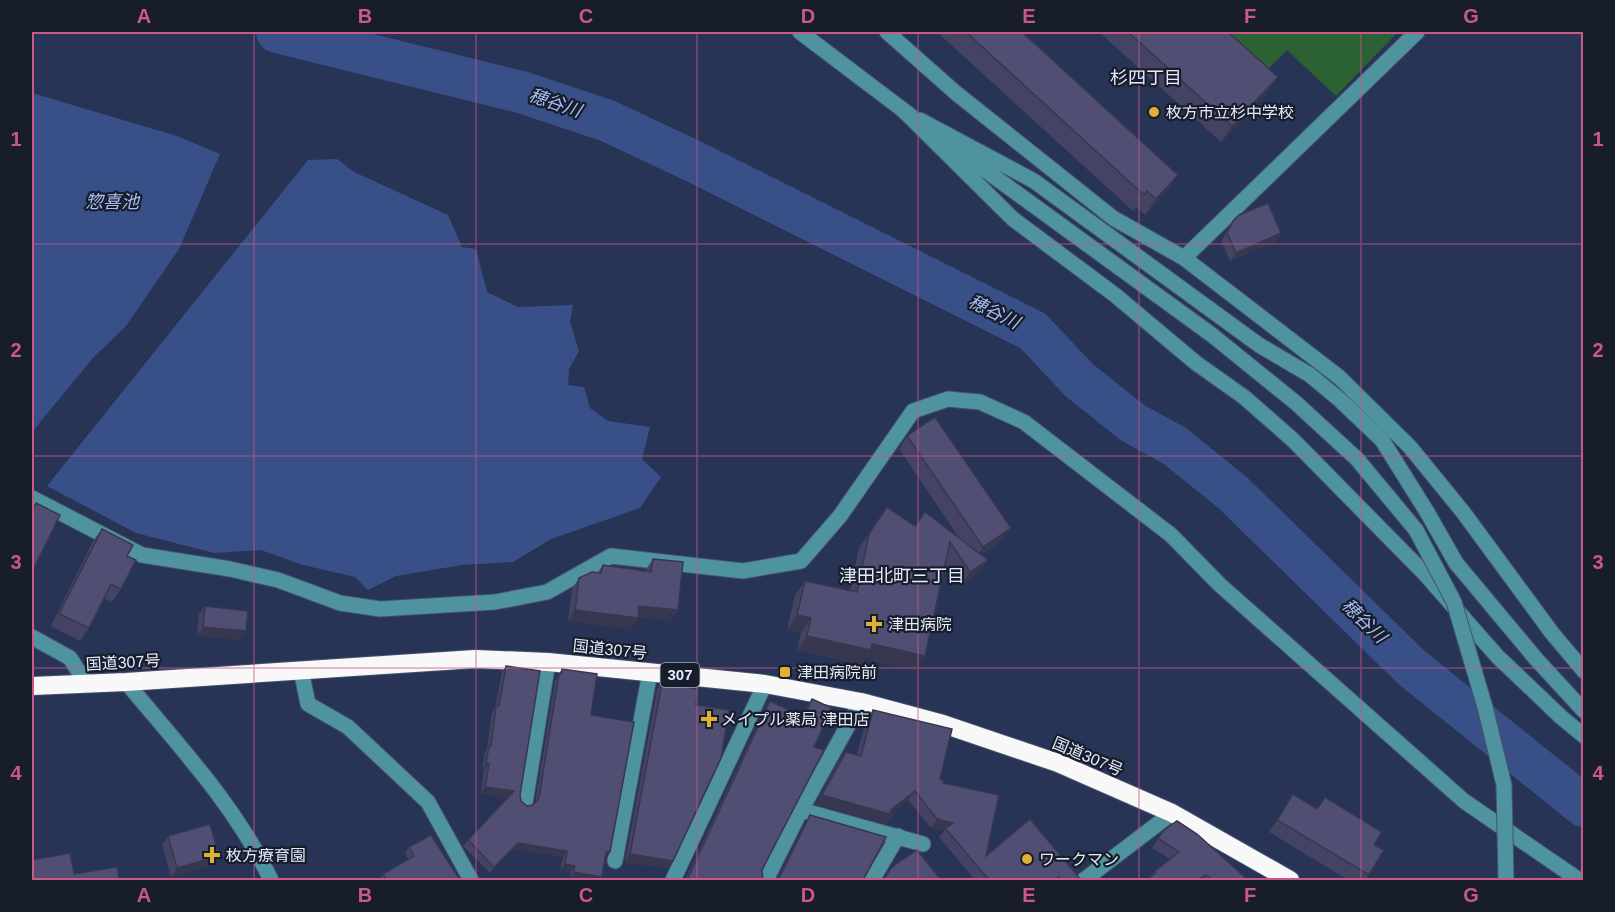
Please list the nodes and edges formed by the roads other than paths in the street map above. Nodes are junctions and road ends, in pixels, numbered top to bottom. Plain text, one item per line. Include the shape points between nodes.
1 (800, 32) edge
2 (887, 32) edge
3 (1418, 32) edge
4 (904, 111) junction
5 (1184, 258) junction
6 (32, 498) edge
7 (32, 637) edge
8 (548, 662) junction
9 (300, 670) junction
10 (1584, 671) edge
11 (650, 672) junction
12 (126, 682) junction
13 (86, 683) junction
14 (765, 684) junction
15 (32, 686) edge
16 (861, 702) junction
17 (1584, 711) edge
18 (1584, 736) edge
19 (525, 804) edge
20 (801, 810) junction
21 (1172, 813) junction
22 (898, 836) junction
23 (923, 844) dead end
24 (615, 861) dead end
25 (271, 880) edge
26 (471, 880) edge
27 (673, 880) edge
28 (766, 880) edge
29 (872, 880) edge
30 (1084, 880) edge
31 (1290, 880) edge
32 (1506, 880) edge
33 (1579, 880) edge

1 - 4 street
2 - 5 street via 956,93 1113,218
3 - 5 street
4 - 17 street via 1034,181 1340,400 1382,440 1456,563
4 - 18 street via 1013,219 1115,295 1293,440 1425,574 1497,657
4 - 32 street, bridge via 1212,335 1296,403 1357,459 1416,530 1454,602 1485,707 1504,785
5 - 10 street via 1339,377 1410,447
6 - 33 street via 142,555 278,580 340,603 380,609 495,602 547,592 610,556 743,571 801,561 840,516 913,411 948,399 980,402 1024,422 1171,535 1220,585 1464,801
7 - 13 street via 70,658
8 - 9 highway, 国道307号 / 307 via 476,659
8 - 11 highway, 国道307号 / 307
8 - 19 street
9 - 12 highway, 国道307号 / 307
9 - 26 street via 308,704 348,727 428,802
11 - 14 highway, 国道307号 / 307
11 - 24 street
12 - 13 highway, 国道307号 / 307
12 - 25 street via 222,798
13 - 15 highway, 国道307号 / 307
14 - 16 highway, 国道307号 / 307
14 - 27 street
16 - 20 street
16 - 21 highway, 国道307号 / 307 via 944,724 1058,763
20 - 22 street
20 - 28 street
21 - 30 street
21 - 31 highway, 国道307号 / 307
22 - 23 street
22 - 29 street

